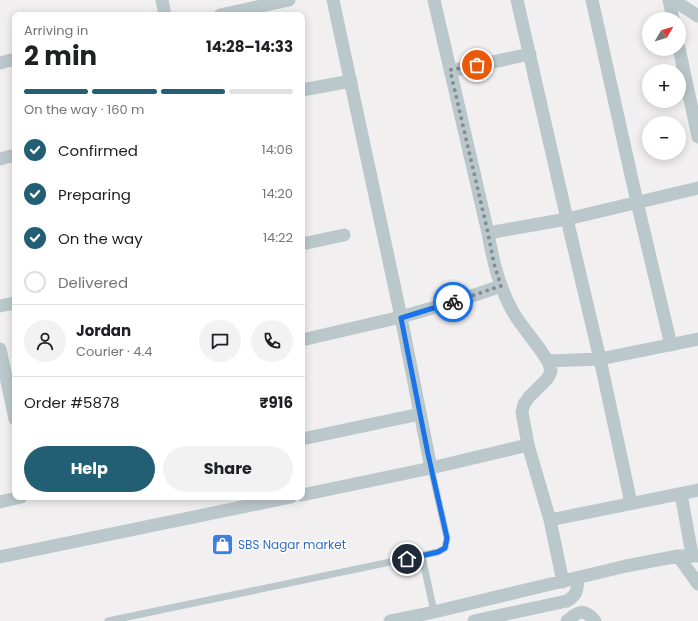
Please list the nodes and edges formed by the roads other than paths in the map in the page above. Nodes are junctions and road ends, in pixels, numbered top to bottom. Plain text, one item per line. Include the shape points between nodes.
1 (162, 0) edge
2 (289, 0) edge
3 (333, 0) edge
4 (434, 0) edge
5 (517, 0) edge
6 (592, 0) edge
7 (669, 0) edge
8 (672, 0) edge
9 (164, 12) edge
10 (234, 12) edge
11 (672, 12) edge
12 (698, 16) edge
13 (530, 54) junction
14 (681, 56) edge
15 (12, 60) edge
16 (0, 63) edge
17 (450, 70) junction
18 (350, 81) junction
19 (305, 89) edge
20 (696, 121) edge
21 (698, 137) edge
22 (12, 156) edge
23 (0, 159) edge
24 (698, 188) edge
25 (637, 202) junction
26 (566, 219) junction
27 (488, 233) junction
28 (344, 235) dead end
29 (305, 243) edge
30 (501, 286) junction
31 (12, 304) edge
32 (0, 306) edge
33 (401, 318) junction
34 (305, 339) edge
35 (698, 339) edge
36 (671, 345) junction
37 (0, 349) edge
38 (600, 359) junction
39 (548, 361) junction
40 (12, 397) edge
41 (420, 414) junction
42 (305, 438) edge
43 (528, 445) junction
44 (431, 468) junction
45 (698, 490) edge
46 (305, 494) edge
47 (681, 494) junction
48 (12, 499) edge
49 (263, 500) edge
50 (0, 502) edge
51 (631, 503) junction
52 (550, 520) junction
53 (696, 550) edge
54 (422, 556) junction
55 (678, 556) junction
56 (0, 557) edge
57 (578, 578) junction
58 (563, 582) junction
59 (698, 584) edge
60 (435, 616) edge
61 (480, 620) edge
62 (108, 621) edge
63 (390, 621) edge
64 (566, 621) edge
65 (595, 621) edge

1 - 9 street
2 - 10 street
3 - 18 street
4 - 17 street
5 - 13 street
6 - 25 street
7 - 11 street
8 - 12 street
13 - 17 street
13 - 26 street
14 - 20 street
15 - 16 street
17 - 27 street
18 - 19 street
18 - 33 street
20 - 21 street
22 - 23 street
24 - 25 street
25 - 26 street
25 - 36 street
26 - 27 street
26 - 38 street
27 - 30 street
28 - 29 street
30 - 33 street
30 - 39 street via 514,312
31 - 32 street
33 - 34 street
33 - 41 street
35 - 36 street
36 - 38 street
37 - 40 street
38 - 39 street
38 - 51 street
39 - 43 street via 551,371 548,378 529,397 522,412
41 - 42 street
41 - 44 street
43 - 44 street
43 - 52 street
44 - 46 street
44 - 54 lane via 447,538 445,548
45 - 47 street
47 - 51 street
47 - 53 street
48 - 50 street
49 - 56 street
51 - 52 street
52 - 58 street
53 - 55 street
54 - 60 lane
54 - 62 lane
55 - 57 street
55 - 59 street
57 - 58 street
57 - 61 street via 577,591 567,601
58 - 60 street
60 - 63 street
64 - 65 street via 580,612 586,613

